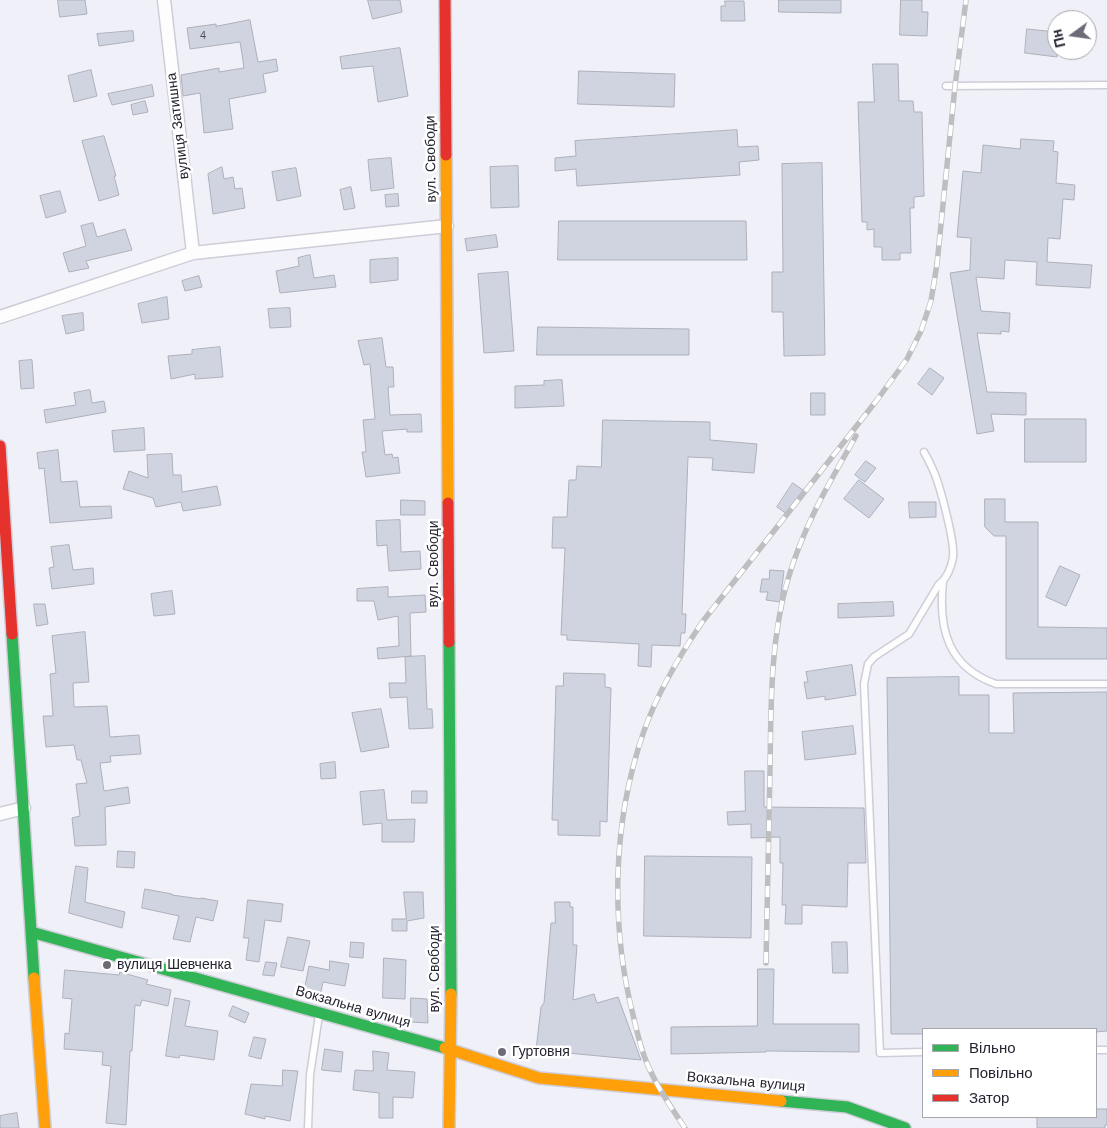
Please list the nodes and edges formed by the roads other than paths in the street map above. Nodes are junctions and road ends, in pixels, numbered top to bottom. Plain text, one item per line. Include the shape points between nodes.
1 (164, 0) edge
2 (445, 0) edge
3 (1107, 85) edge
4 (946, 86) dead end
5 (447, 226) junction
6 (193, 253) junction
7 (0, 316) edge
8 (0, 446) edge
9 (924, 452) dead end
10 (2, 503) edge
11 (943, 582) junction
12 (1107, 684) edge
13 (24, 808) junction
14 (0, 814) edge
15 (31, 932) junction
16 (319, 1013) junction
17 (451, 1050) junction
18 (922, 1052) edge
19 (45, 1128) edge
20 (308, 1128) edge
21 (449, 1128) edge
22 (905, 1128) edge

1 - 6 street, вулиця Затишна
2 - 5 street, вул. Свободи
3 - 4 lane
5 - 6 street
5 - 17 street, вул. Свободи
6 - 7 street
8 - 10 street
9 - 11 lane via 937,481 952,544 953,555
10 - 13 street
11 - 12 lane via 941,601 946,637 961,662 984,680 996,684
11 - 18 lane via 909,634 874,656 868,664 864,684 880,1053
13 - 14 street
13 - 15 street
15 - 16 street, Вокзальна вулиця
15 - 19 street
16 - 17 street, Вокзальна вулиця
16 - 20 lane via 310,1075
17 - 21 street, вул. Свободи
17 - 22 street, Вокзальна вулиця via 539,1078 847,1107

